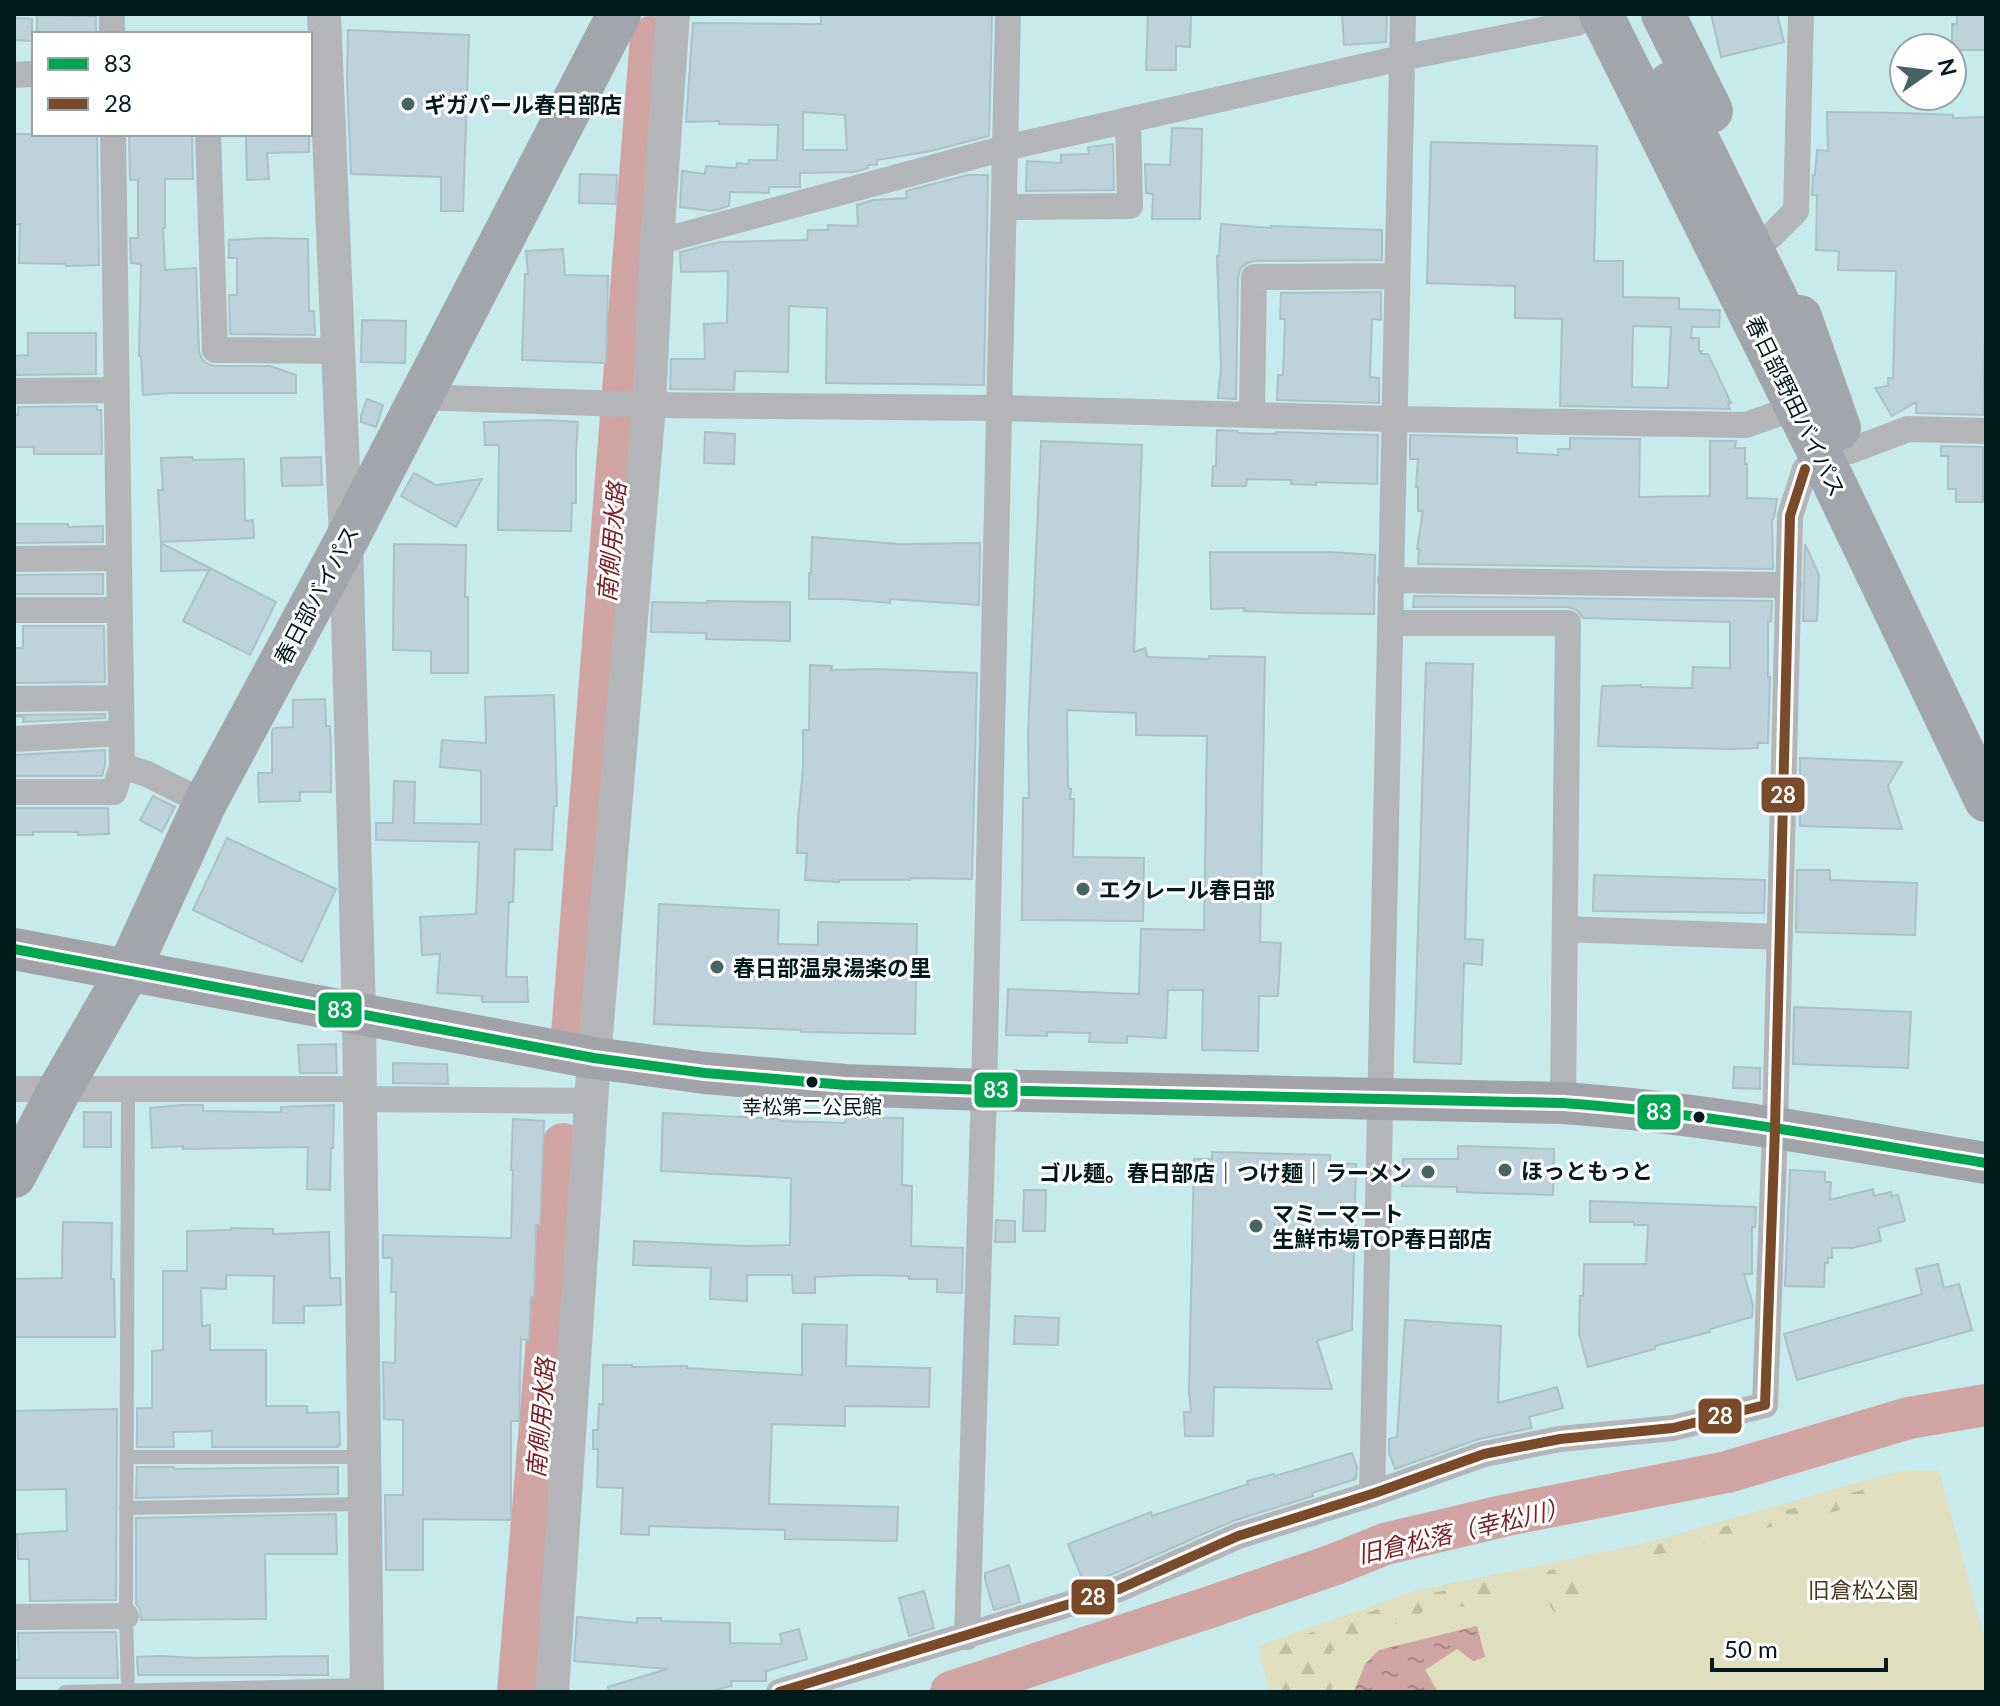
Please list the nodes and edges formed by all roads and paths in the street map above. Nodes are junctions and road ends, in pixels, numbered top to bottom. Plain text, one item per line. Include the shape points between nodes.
1 (324, 14) edge
2 (619, 14) edge
3 (673, 14) edge
4 (1008, 14) edge
5 (1403, 14) edge
6 (1634, 14) edge
7 (1663, 14) edge
8 (1801, 14) edge
9 (1584, 17) edge
10 (1401, 58) junction
11 (318, 69) edge
12 (1128, 120) junction
13 (113, 136) edge
14 (208, 136) edge
15 (1005, 148) junction
16 (1004, 207) junction
17 (1771, 236) junction
18 (657, 242) junction
19 (1397, 276) junction
20 (338, 351) junction
21 (117, 390) junction
22 (14, 391) edge
23 (419, 397) junction
24 (630, 405) junction
25 (1000, 408) junction
26 (1777, 414) junction
27 (1252, 415) junction
28 (1394, 419) junction
29 (1986, 431) edge
30 (1845, 439) junction
31 (1805, 469) junction
32 (346, 541) junction
33 (119, 558) junction
34 (14, 559) edge
35 (1390, 580) junction
36 (1789, 585) junction
37 (14, 610) edge
38 (120, 610) junction
39 (1390, 623) junction
40 (121, 698) junction
41 (14, 699) edge
42 (1967, 722) edge
43 (121, 733) junction
44 (14, 739) edge
45 (122, 766) junction
46 (14, 792) edge
47 (1986, 800) edge
48 (205, 803) junction
49 (1565, 929) junction
50 (1780, 937) junction
51 (14, 949) edge
52 (128, 971) junction
53 (359, 1015) junction
54 (594, 1058) junction
55 (14, 1089) edge
56 (60, 1089) junction
57 (128, 1089) junction
58 (984, 1090) junction
59 (360, 1094) junction
60 (1380, 1097) junction
61 (591, 1101) junction
62 (1563, 1103) junction
63 (1775, 1128) junction
64 (1986, 1163) edge
65 (14, 1176) edge
66 (127, 1457) junction
67 (364, 1457) junction
68 (1372, 1494) junction
69 (365, 1504) junction
70 (126, 1508) junction
71 (126, 1616) junction
72 (14, 1617) edge
73 (967, 1637) junction
74 (367, 1688) edge
75 (128, 1691) edge
76 (65, 1692) edge
77 (552, 1692) edge
78 (779, 1692) edge

1 - 11 street
2 - 23 highway, 春日部バイパス
3 - 18 street
4 - 15 street
5 - 10 street
6 - 30 highway, 春日部野田バイパス
7 - 17 highway
8 - 17 street via 1796,211
9 - 10 street
9 - 26 highway via 1698,269
9 - 42 highway, 春日部野田バイパス
10 - 12 street
10 - 19 street
11 - 20 street
12 - 15 street
12 - 16 street via 1130,206
13 - 21 street
14 - 20 street via 215,350
15 - 16 street
15 - 18 street
16 - 25 street
17 - 30 highway
18 - 24 street
19 - 27 street via 1254,277
19 - 28 street
20 - 32 street
21 - 22 street
21 - 33 street
23 - 24 street
23 - 32 highway, 春日部バイパス
24 - 25 street
24 - 54 street
25 - 27 street
25 - 58 street
26 - 28 street via 1746,425
26 - 31 highway
27 - 28 street
28 - 35 street
29 - 30 street via 1908,429
30 - 42 highway, 春日部野田バイパス
31 - 36 street via 1790,516
31 - 42 highway via 1859,570
32 - 48 highway, 春日部バイパス
32 - 53 street
33 - 34 street
33 - 38 street
35 - 36 street
35 - 39 street
36 - 50 street
37 - 38 street
38 - 40 street
39 - 49 street via 1568,623
39 - 60 street
40 - 41 street
40 - 43 street
42 - 47 highway, 春日部野田バイパス
43 - 44 street
43 - 45 street
45 - 46 street via 114,792
45 - 48 street
48 - 52 highway, 春日部バイパス
49 - 50 street
49 - 62 street
50 - 63 street
51 - 52 main road
52 - 53 main road
52 - 56 highway, 春日部バイパス
53 - 54 main road
53 - 59 street
54 - 58 main road via 780,1080
54 - 61 street
55 - 56 street
56 - 57 street
56 - 65 highway, 春日部バイパス
57 - 59 street
57 - 66 lane
58 - 60 main road
58 - 73 street
59 - 61 street
59 - 67 street
60 - 62 main road
60 - 68 street
61 - 77 street
62 - 63 main road
63 - 64 main road
63 - 68 street via 1765,1405 1673,1428 1560,1439 1484,1454
66 - 67 lane
66 - 70 lane
67 - 69 street
68 - 73 street via 1238,1536 1119,1589
69 - 70 lane
69 - 74 street
70 - 71 lane
71 - 72 street
71 - 75 lane
73 - 78 street
74 - 75 lane
75 - 76 lane

